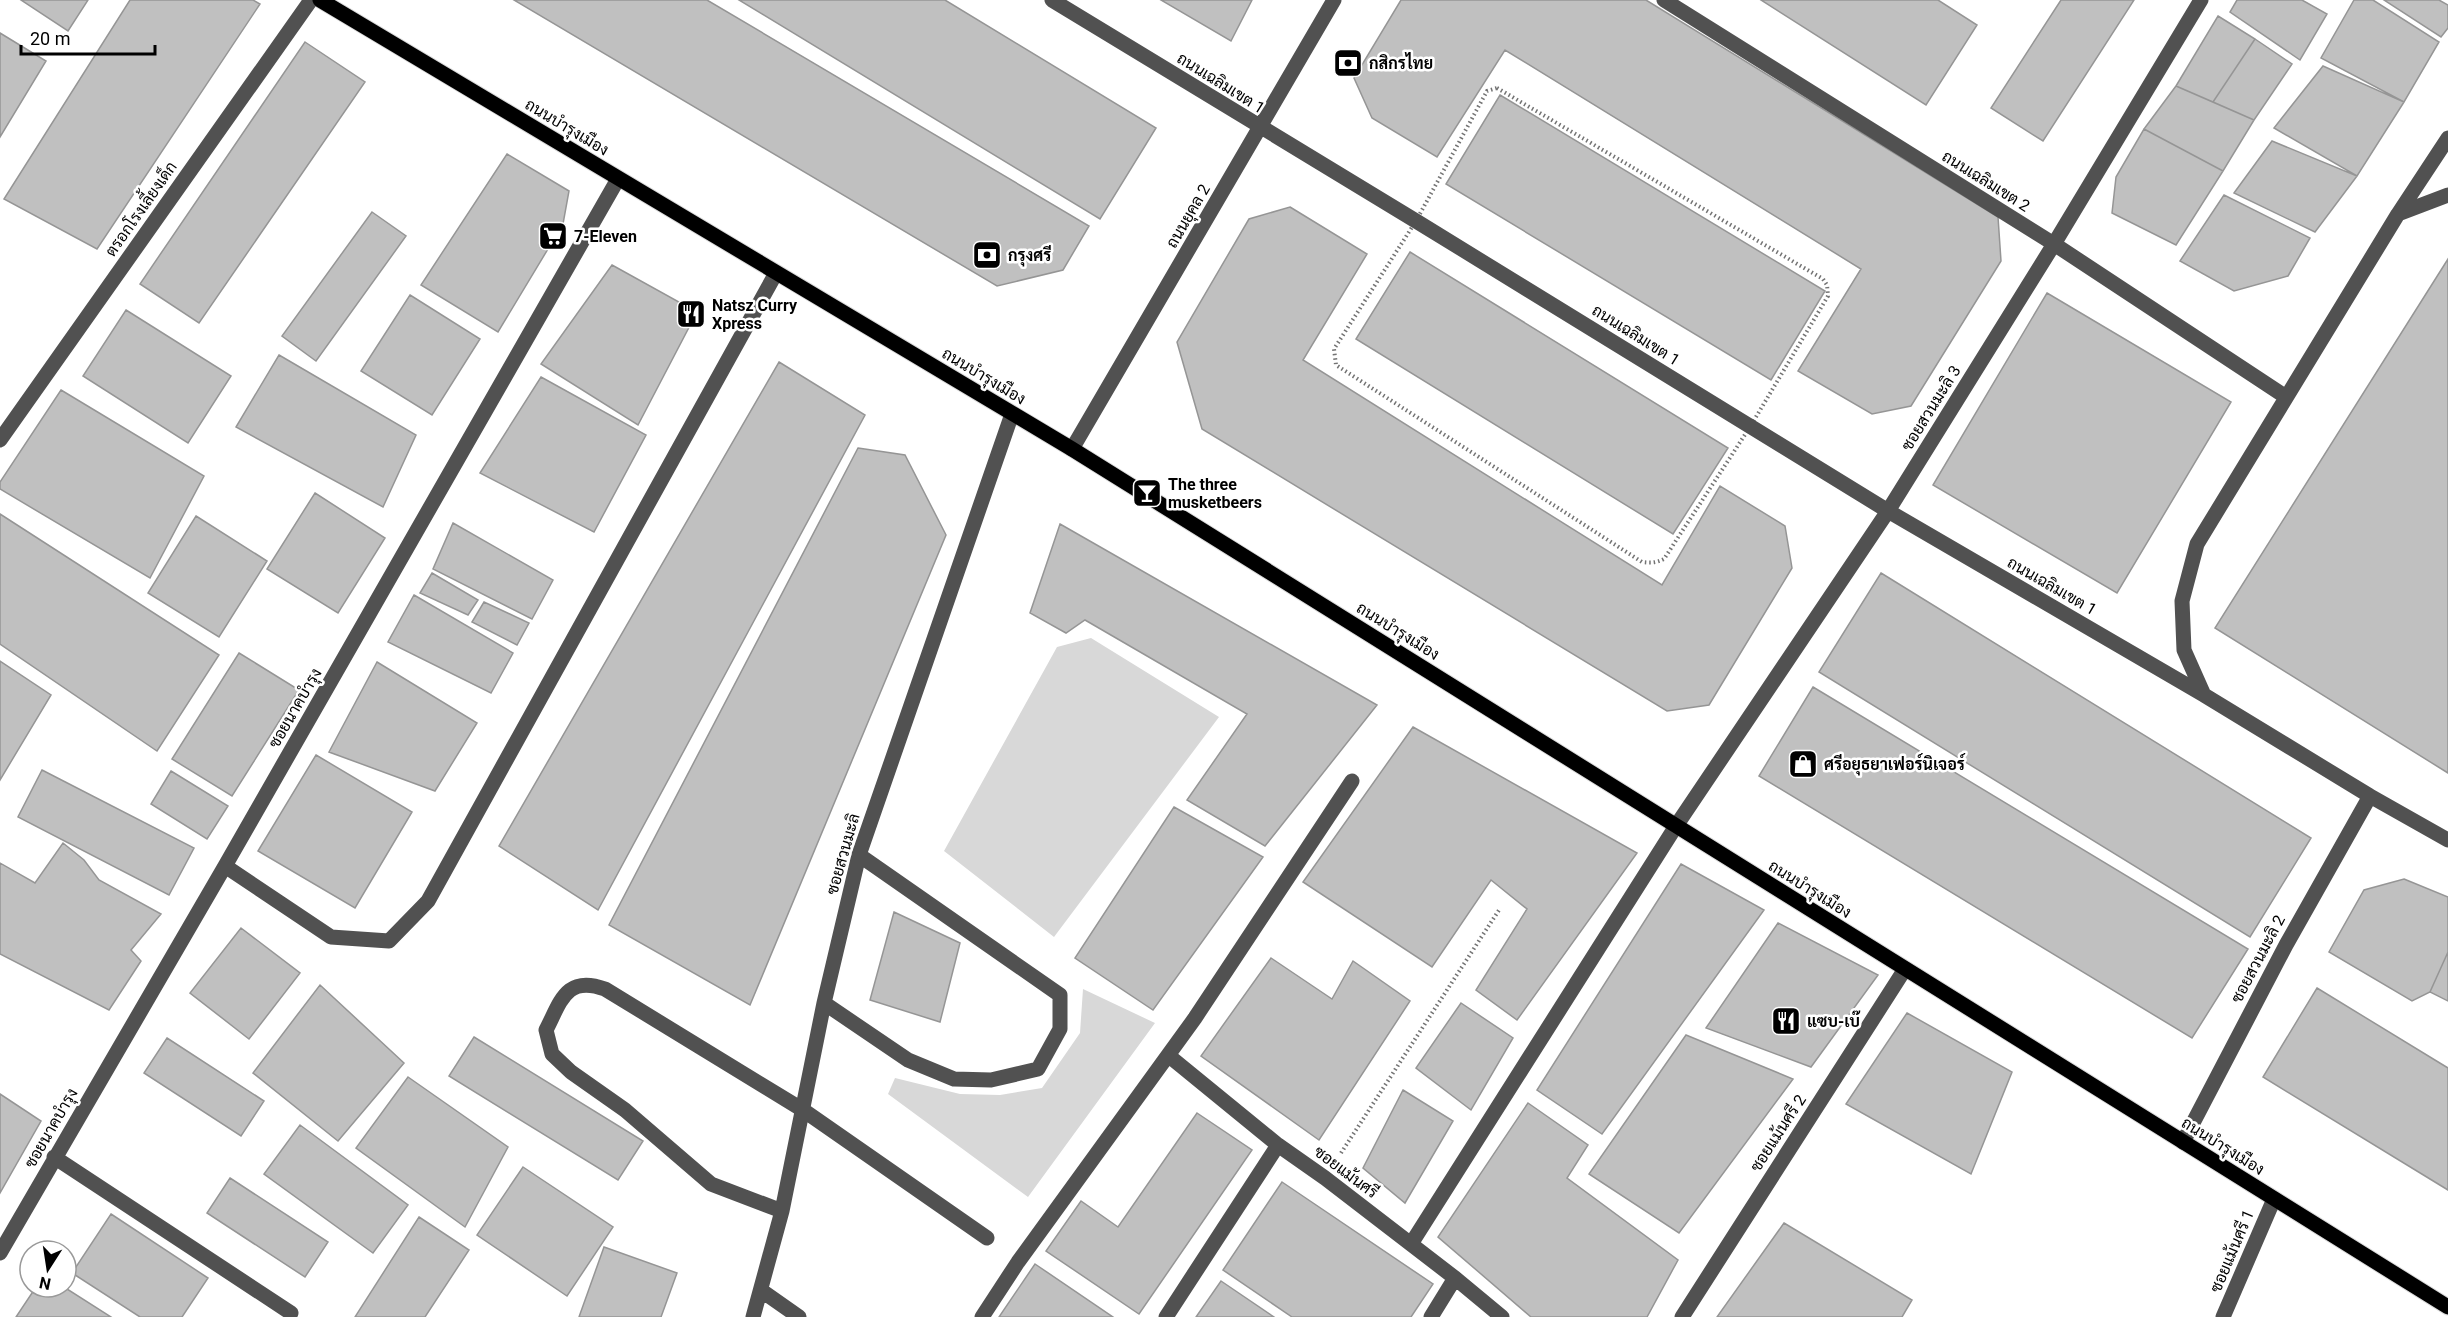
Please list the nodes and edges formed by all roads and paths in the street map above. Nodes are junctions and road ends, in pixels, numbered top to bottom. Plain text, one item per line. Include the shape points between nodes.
1 (311, 0) edge
2 (320, 0) edge
3 (1052, 0) edge
4 (1334, 0) edge
5 (1664, 0) edge
6 (2201, 0) edge
7 (1261, 128) junction
8 (2448, 138) edge
9 (618, 179) junction
10 (2448, 195) edge
11 (2398, 214) junction
12 (1416, 221) junction
13 (2054, 244) junction
14 (776, 273) junction
15 (2286, 397) junction
16 (1011, 414) junction
17 (1750, 427) junction
18 (0, 440) edge
19 (1072, 449) junction
20 (1888, 512) junction
21 (2204, 695) junction
22 (1352, 781) dead end
23 (2370, 796) junction
24 (1676, 826) junction
25 (2448, 840) edge
26 (859, 855) junction
27 (225, 866) junction
28 (1499, 910) dead end
29 (1905, 969) junction
30 (824, 1003) junction
31 (1169, 1056) junction
32 (803, 1110) junction
33 (2183, 1142) junction
34 (1278, 1145) junction
35 (54, 1157) junction
36 (1324, 1178) junction
37 (2274, 1199) junction
38 (782, 1211) junction
39 (987, 1238) dead end
40 (1411, 1244) junction
41 (0, 1253) edge
42 (1455, 1278) junction
43 (762, 1291) junction
44 (2448, 1307) edge
45 (291, 1313) dead end
46 (753, 1317) edge
47 (800, 1317) edge
48 (982, 1317) edge
49 (1166, 1317) edge
50 (1431, 1317) edge
51 (1502, 1317) edge
52 (1682, 1317) edge
53 (2223, 1317) edge

1 - 18 street, ตรอกโรงเลี้ยงเด็ก
2 - 9 main road, ถนนบำรุงเมือง
3 - 7 street, ถนนเฉลิมเขต 1
4 - 7 street, ถนนยุคล 2
5 - 13 street, ถนนเฉลิมเขต 2
6 - 13 street, ซอยสวนมะลิ 3
7 - 12 street, ถนนเฉลิมเขต 1
7 - 19 street, ถนนยุคล 2
8 - 11 street
9 - 14 main road, ถนนบำรุงเมือง
9 - 27 street, ซอยนาคบำรุง
10 - 11 street
11 - 15 street
12 - 17 street, ถนนเฉลิมเขต 1
12 - 17 path via 1487,91 1497,88 1823,279 1828,296
12 - 17 path via 1334,349 1336,365 1642,562 1664,559
13 - 15 street, ถนนเฉลิมเขต 2
13 - 20 street, ซอยสวนมะลิ 3
14 - 16 main road, ถนนบำรุงเมือง
14 - 27 street via 428,901 389,941 331,937
15 - 21 street via 2197,544 2182,601 2184,650
16 - 19 main road, ถนนบำรุงเมือง
16 - 26 street, ซอยสวนมะลิ
17 - 20 street, ถนนเฉลิมเขต 1
19 - 24 main road, ถนนบำรุงเมือง
20 - 21 street, ถนนเฉลิมเขต 1
20 - 24 street, ซอยสวนมะลิ 3
21 - 23 street, ถนนเฉลิมเขต 1
22 - 31 street
23 - 25 street, ถนนเฉลิมเขต 1
23 - 33 street, ซอยสวนมะลิ 2 via 2286,945
24 - 29 main road, ถนนบำรุงเมือง
24 - 40 street, ซอยสวนมะลิ 3
26 - 30 street, ซอยสวนมะลิ
26 - 30 street via 1060,995 1060,1029 1038,1069 991,1080 954,1079 908,1060
27 - 35 street, ซอยนาคบำรุง
28 - 36 path
29 - 33 main road, ถนนบำรุงเมือง
29 - 52 street, ซอยแม้นศรี 2
30 - 32 street, ซอยสวนมะลิ
31 - 34 street, ซอยแม้นศรี
31 - 48 street
32 - 38 street, ซอยสวนมะลิ
32 - 38 street via 645,1012 594,985 573,986 546,1030 552,1054 711,1184
32 - 39 street
33 - 37 main road, ถนนบำรุงเมือง
34 - 36 street, ซอยแม้นศรี
34 - 49 street
35 - 41 street, ซอยนาคบำรุง
35 - 45 street
36 - 40 street, ซอยแม้นศรี
37 - 44 main road, ถนนบำรุงเมือง
37 - 53 street, ซอยแม้นศรี 1
38 - 43 street, ซอยสวนมะลิ
40 - 42 street, ซอยแม้นศรี
42 - 50 street
42 - 51 street, ซอยแม้นศรี
43 - 46 street, ซอยสวนมะลิ
43 - 47 street

